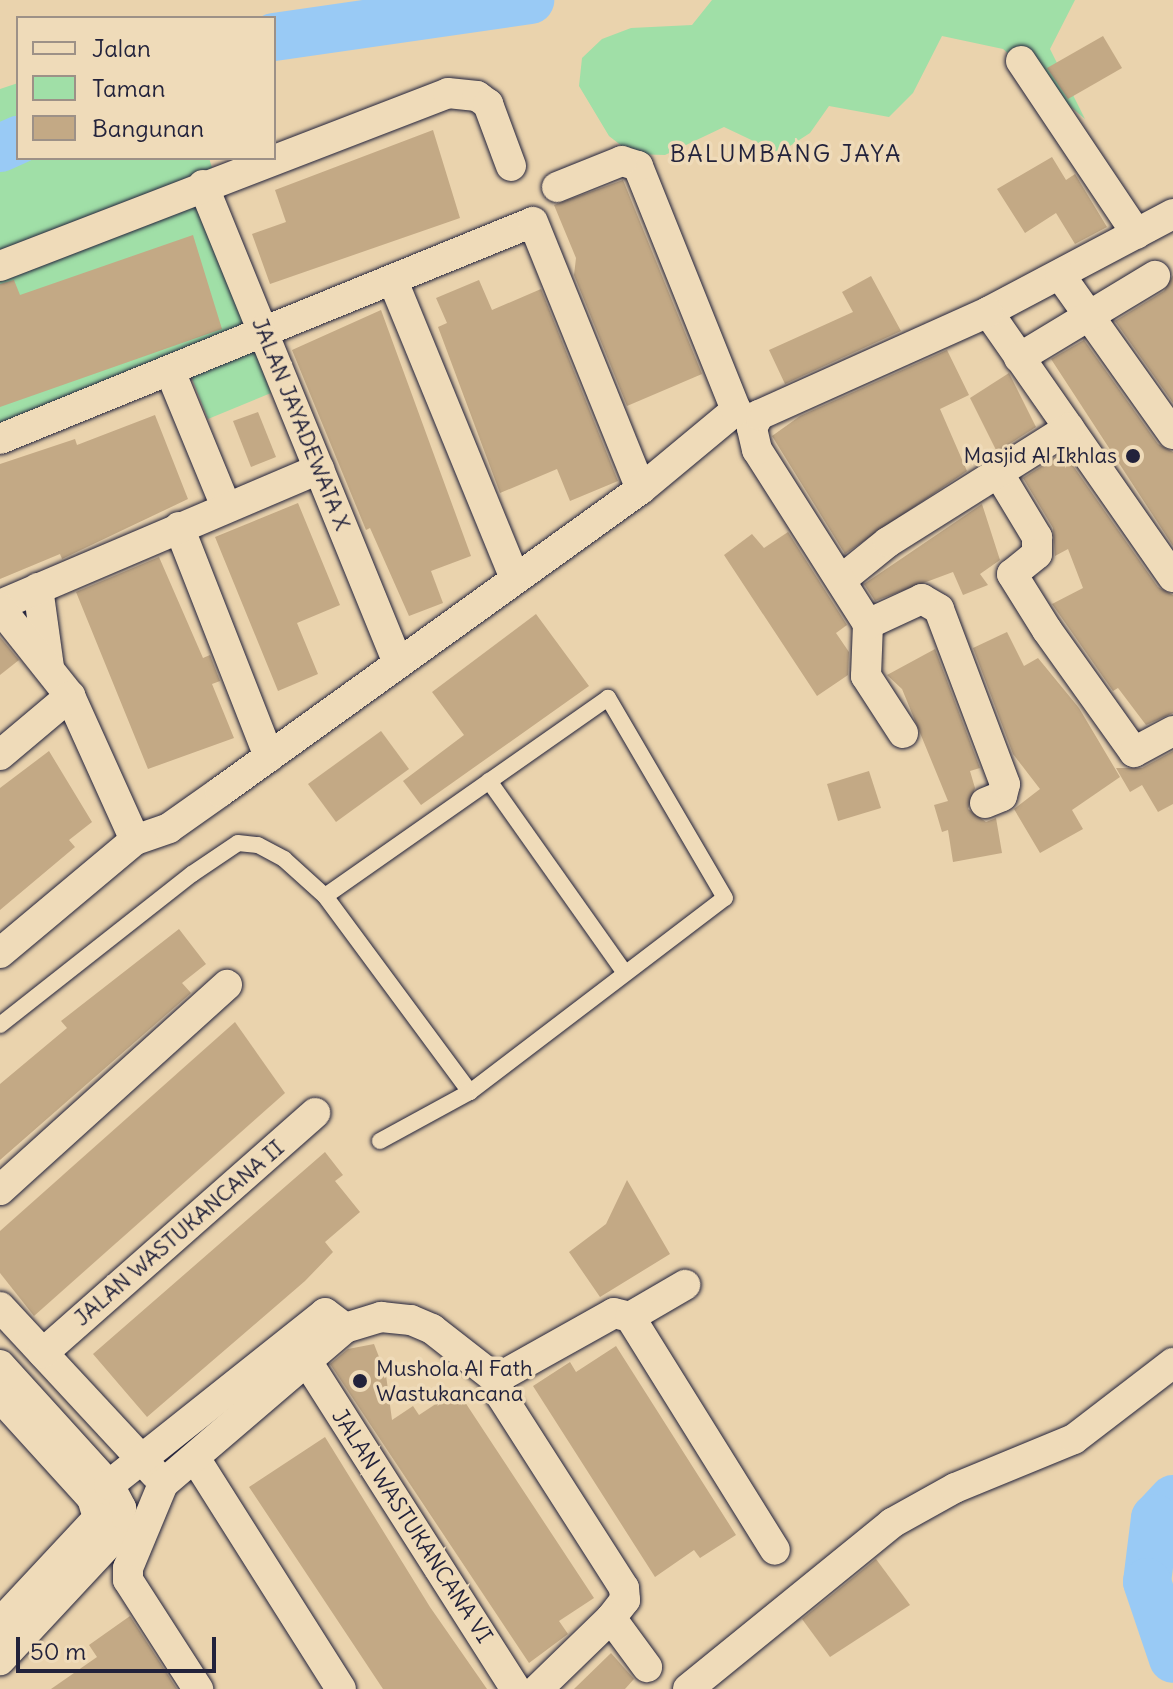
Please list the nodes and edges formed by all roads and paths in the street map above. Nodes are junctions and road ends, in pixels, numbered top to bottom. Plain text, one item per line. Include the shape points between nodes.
1 (1021, 61) dead end
2 (276, 158) edge
3 (270, 160) edge
4 (511, 166) dead end
5 (203, 185) junction
6 (557, 187) dead end
7 (1173, 214) edge
8 (1137, 234) junction
9 (0, 266) edge
10 (1060, 275) junction
11 (1155, 276) dead end
12 (393, 281) junction
13 (988, 312) junction
14 (1089, 318) junction
15 (263, 333) junction
16 (1019, 358) junction
17 (170, 371) junction
18 (1069, 428) junction
19 (1173, 434) edge
20 (0, 439) edge
21 (319, 469) junction
22 (999, 474) junction
23 (641, 489) junction
24 (226, 507) junction
25 (179, 527) junction
26 (1173, 577) edge
27 (515, 578) junction
28 (841, 580) junction
29 (38, 588) junction
30 (0, 606) edge
31 (868, 624) junction
32 (398, 663) junction
33 (49, 669) junction
34 (70, 696) junction
35 (1173, 731) edge
36 (903, 733) dead end
37 (0, 755) edge
38 (269, 757) junction
39 (489, 781) junction
40 (985, 803) dead end
41 (135, 840) junction
42 (325, 896) junction
43 (0, 953) edge
44 (625, 973) junction
45 (227, 985) dead end
46 (0, 1025) edge
47 (470, 1092) junction
48 (315, 1113) dead end
49 (380, 1141) dead end
50 (0, 1190) edge
51 (685, 1285) dead end
52 (0, 1307) edge
53 (622, 1315) junction
54 (345, 1328) junction
55 (43, 1353) junction
56 (308, 1363) junction
57 (1173, 1363) edge
58 (0, 1365) edge
59 (496, 1379) junction
60 (0, 1397) edge
61 (195, 1458) junction
62 (154, 1484) junction
63 (115, 1497) junction
64 (775, 1550) dead end
65 (611, 1618) junction
66 (0, 1623) edge
67 (0, 1660) edge
68 (647, 1667) dead end
69 (198, 1689) edge
70 (341, 1689) edge
71 (516, 1689) edge
72 (538, 1689) edge
73 (688, 1689) edge

1 - 8 street
2 - 4 street via 448,93 477,96 488,104
3 - 5 street
5 - 9 street
5 - 15 street, JALAN JAYADEWATA X
6 - 23 street via 622,161 638,166 737,402 731,417
7 - 8 street
8 - 10 street
10 - 13 street
10 - 14 street
11 - 14 street
12 - 15 street
12 - 23 street via 533,222
12 - 27 street
13 - 16 street
13 - 28 street via 754,420 757,450
14 - 16 street
14 - 19 street
15 - 17 street
15 - 21 street, JALAN JAYADEWATA X
16 - 18 street
17 - 20 street
17 - 24 street
18 - 22 street
18 - 26 street
21 - 24 street
21 - 32 street, JALAN JAYADEWATA X
22 - 28 street via 888,542
22 - 35 street via 1037,537 1037,554 1012,574 1047,630 1134,752
23 - 27 street
24 - 25 street
25 - 29 street
25 - 38 street
27 - 32 street
28 - 31 street
29 - 30 street
29 - 33 street
30 - 33 street
31 - 36 street via 866,676
31 - 40 street via 922,599 939,609 1005,784 1002,796
32 - 38 street
33 - 34 street
34 - 37 street
34 - 41 street
38 - 41 street via 169,828
39 - 42 lane
39 - 44 lane
39 - 44 lane via 599,700 608,698 616,705 725,891 721,904
41 - 43 street
42 - 46 lane via 284,859 238,843
42 - 47 lane
44 - 47 lane
45 - 50 street
47 - 49 lane
48 - 55 street, JALAN WASTUKANCANA II
51 - 53 street
52 - 55 street
53 - 59 street
53 - 64 street
54 - 56 street
54 - 59 street via 381,1317 411,1320 432,1329
54 - 62 street via 325,1313
55 - 62 street
56 - 61 street
56 - 71 street, JALAN WASTUKANCANA VI
57 - 73 street via 1074,1439 955,1488 892,1523
58 - 63 street
59 - 65 street via 500,1394 624,1588 625,1600
60 - 66 street via 92,1498 98,1518
61 - 62 street
61 - 70 street
62 - 63 street
62 - 63 street
62 - 69 street via 128,1580
63 - 67 street via 111,1541
65 - 68 street
65 - 72 street

